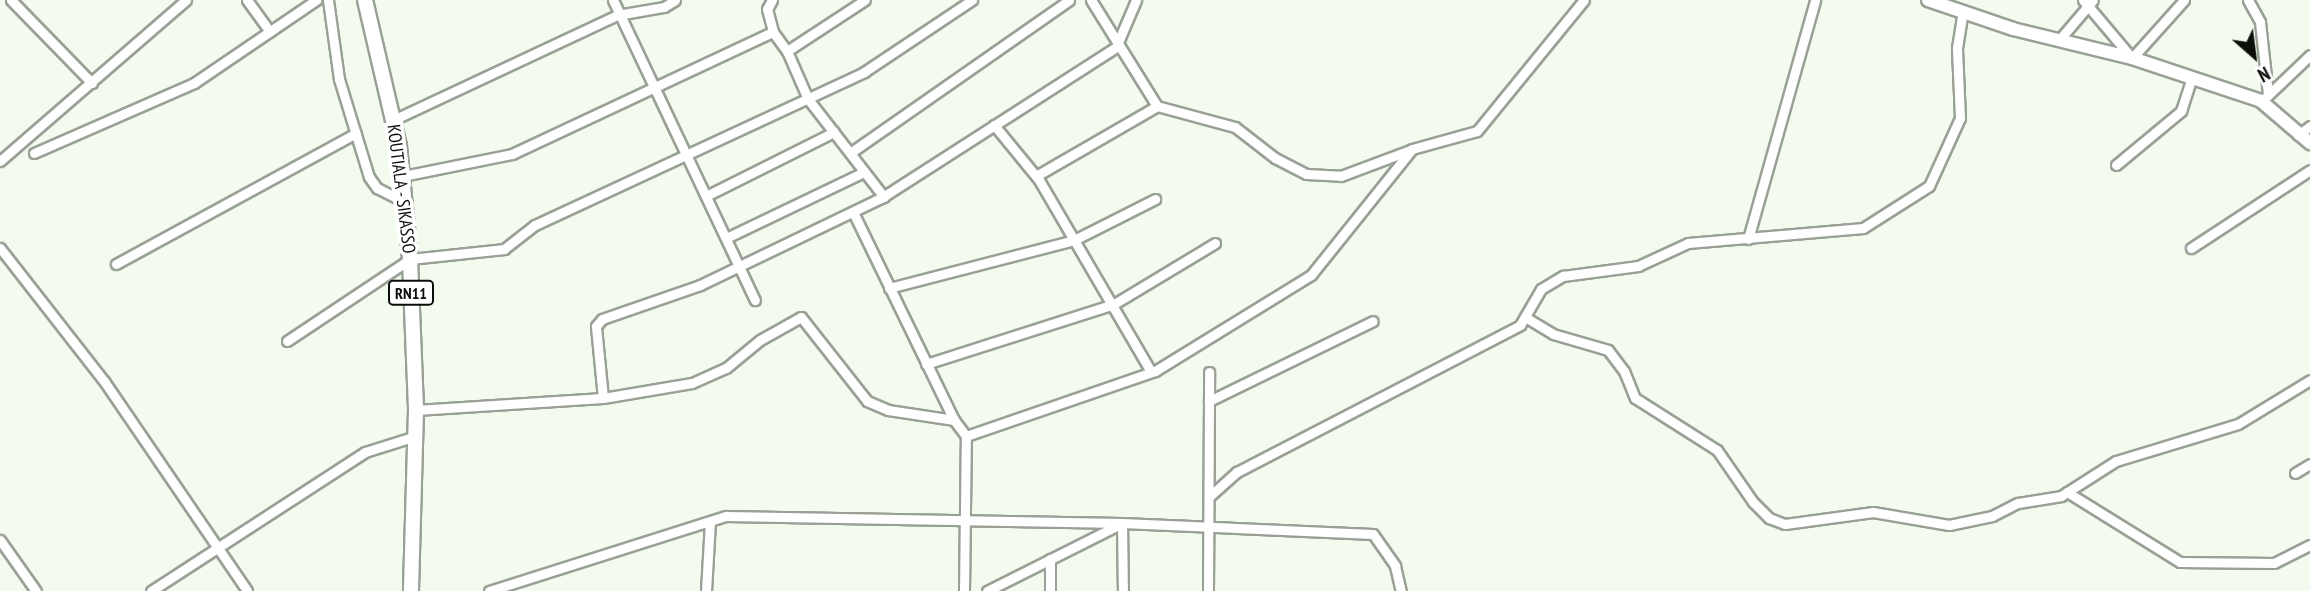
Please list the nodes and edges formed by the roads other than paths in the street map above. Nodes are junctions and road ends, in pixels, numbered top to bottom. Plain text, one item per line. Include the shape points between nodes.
1 (11, 0) edge
2 (186, 0) edge
3 (247, 0) edge
4 (316, 0) edge
5 (328, 0) edge
6 (365, 0) edge
7 (613, 0) edge
8 (675, 0) edge
9 (772, 0) edge
10 (864, 0) edge
11 (972, 0) edge
12 (1069, 0) edge
13 (1091, 0) edge
14 (1136, 0) edge
15 (1584, 0) edge
16 (1815, 0) edge
17 (1928, 0) edge
18 (2184, 0) edge
19 (2248, 0) edge
20 (2088, 2) edge
21 (1963, 12) junction
22 (620, 15) junction
23 (270, 32) junction
24 (773, 32) junction
25 (2059, 40) junction
26 (1118, 44) junction
27 (787, 51) junction
28 (2310, 55) edge
29 (2132, 58) junction
30 (2192, 78) junction
31 (92, 83) junction
32 (654, 87) junction
33 (2265, 98) junction
34 (808, 99) junction
35 (1157, 106) junction
36 (393, 120) junction
37 (994, 125) junction
38 (2310, 126) edge
39 (834, 132) junction
40 (356, 133) junction
41 (2298, 135) junction
42 (2310, 143) edge
43 (1412, 149) junction
44 (34, 153) dead end
45 (850, 153) junction
46 (687, 156) junction
47 (0, 161) edge
48 (2116, 165) dead end
49 (2310, 170) edge
50 (864, 172) junction
51 (403, 176) junction
52 (1036, 176) junction
53 (706, 196) junction
54 (884, 197) junction
55 (1155, 199) dead end
56 (405, 202) junction
57 (853, 212) junction
58 (726, 238) junction
59 (1748, 239) junction
60 (1074, 240) junction
61 (1214, 243) dead end
62 (0, 248) edge
63 (2190, 248) dead end
64 (410, 259) junction
65 (116, 264) dead end
66 (740, 266) junction
67 (889, 288) junction
68 (755, 300) dead end
69 (1112, 304) junction
70 (1525, 317) junction
71 (1373, 321) dead end
72 (287, 341) dead end
73 (926, 364) junction
74 (1151, 372) junction
75 (1209, 372) dead end
76 (2310, 380) edge
77 (603, 398) junction
78 (1209, 401) junction
79 (416, 410) junction
80 (954, 421) junction
81 (966, 436) junction
82 (414, 437) junction
83 (2310, 464) edge
84 (2295, 472) dead end
85 (2067, 492) junction
86 (1210, 496) junction
87 (710, 522) junction
88 (965, 522) junction
89 (1122, 523) junction
90 (1210, 527) junction
91 (0, 540) edge
92 (2310, 545) edge
93 (219, 547) junction
94 (1050, 559) junction
95 (36, 591) edge
96 (151, 591) edge
97 (247, 591) edge
98 (411, 591) edge
99 (489, 591) edge
100 (706, 591) edge
101 (964, 591) edge
102 (987, 591) edge
103 (1050, 591) edge
104 (1123, 591) edge
105 (1208, 591) edge
106 (1401, 591) edge

1 - 31 street
2 - 31 street
3 - 23 street
4 - 23 street
5 - 40 street via 339,79
6 - 36 main road, KOUTIALA - SIKASSO / RN11
7 - 22 street
8 - 22 street via 664,7
9 - 24 street via 766,9
10 - 27 street
11 - 34 street via 864,72
12 - 45 street
13 - 26 street
14 - 26 street
15 - 43 street via 1477,131
16 - 59 street
17 - 21 street
18 - 29 street
19 - 33 street via 2260,22
20 - 25 street
20 - 29 street
21 - 25 street
21 - 59 street via 1956,48 1960,118 1929,186 1863,228
22 - 32 street
22 - 36 street
23 - 44 street via 194,83
24 - 27 street
24 - 32 street
25 - 29 street
26 - 35 street
26 - 37 street
27 - 34 street
28 - 33 street
29 - 30 street
30 - 33 street
30 - 48 street via 2180,111
31 - 47 street
32 - 46 street
32 - 51 street via 512,154
33 - 41 street
34 - 39 street
34 - 46 street
35 - 43 street via 1235,127 1275,158 1306,174 1341,176
35 - 52 street
36 - 51 main road, KOUTIALA - SIKASSO / RN11
37 - 52 street
37 - 54 street
38 - 41 street
39 - 45 street
39 - 53 street
40 - 56 street via 375,186
40 - 65 street
41 - 42 street
43 - 74 street via 1311,275
45 - 50 street
46 - 53 street
46 - 64 street via 535,225 504,248
49 - 63 street
50 - 54 street
50 - 58 street
51 - 56 main road, KOUTIALA - SIKASSO / RN11
52 - 60 street
53 - 58 street
54 - 57 street
55 - 60 street
56 - 64 main road, KOUTIALA - SIKASSO / RN11
57 - 66 street
57 - 67 street
58 - 66 street
59 - 70 street via 1688,243 1638,266 1563,275 1541,289
60 - 67 street
60 - 69 street
61 - 69 street
62 - 93 street via 104,381
64 - 72 street
64 - 79 main road, KOUTIALA - SIKASSO / RN11
66 - 68 street
66 - 77 street via 602,319 596,326
67 - 73 street
69 - 73 street
69 - 74 street
70 - 85 street via 1553,334 1608,350 1625,371 1635,398 1717,450 1769,519 1785,524 1873,512 1949,525
70 - 86 street via 1520,325 1237,472
71 - 78 street
73 - 80 street
74 - 81 street
75 - 78 street
76 - 85 street via 2238,424 2116,461
77 - 79 street
77 - 80 street via 692,383 726,368 760,340 801,317 867,401 888,410
78 - 86 street
79 - 82 main road, KOUTIALA - SIKASSO / RN11
80 - 81 street
81 - 88 street
82 - 93 street via 365,452
82 - 98 main road, KOUTIALA - SIKASSO / RN11
83 - 84 street
85 - 92 street via 2180,562 2274,563
86 - 90 street
87 - 88 street via 726,516
87 - 99 street
87 - 100 street
88 - 89 street
88 - 101 street
89 - 90 street
89 - 94 street
89 - 104 street
90 - 105 street
90 - 106 street via 1373,534 1395,566
91 - 95 street
93 - 96 street
93 - 97 street
94 - 102 street
94 - 103 street

